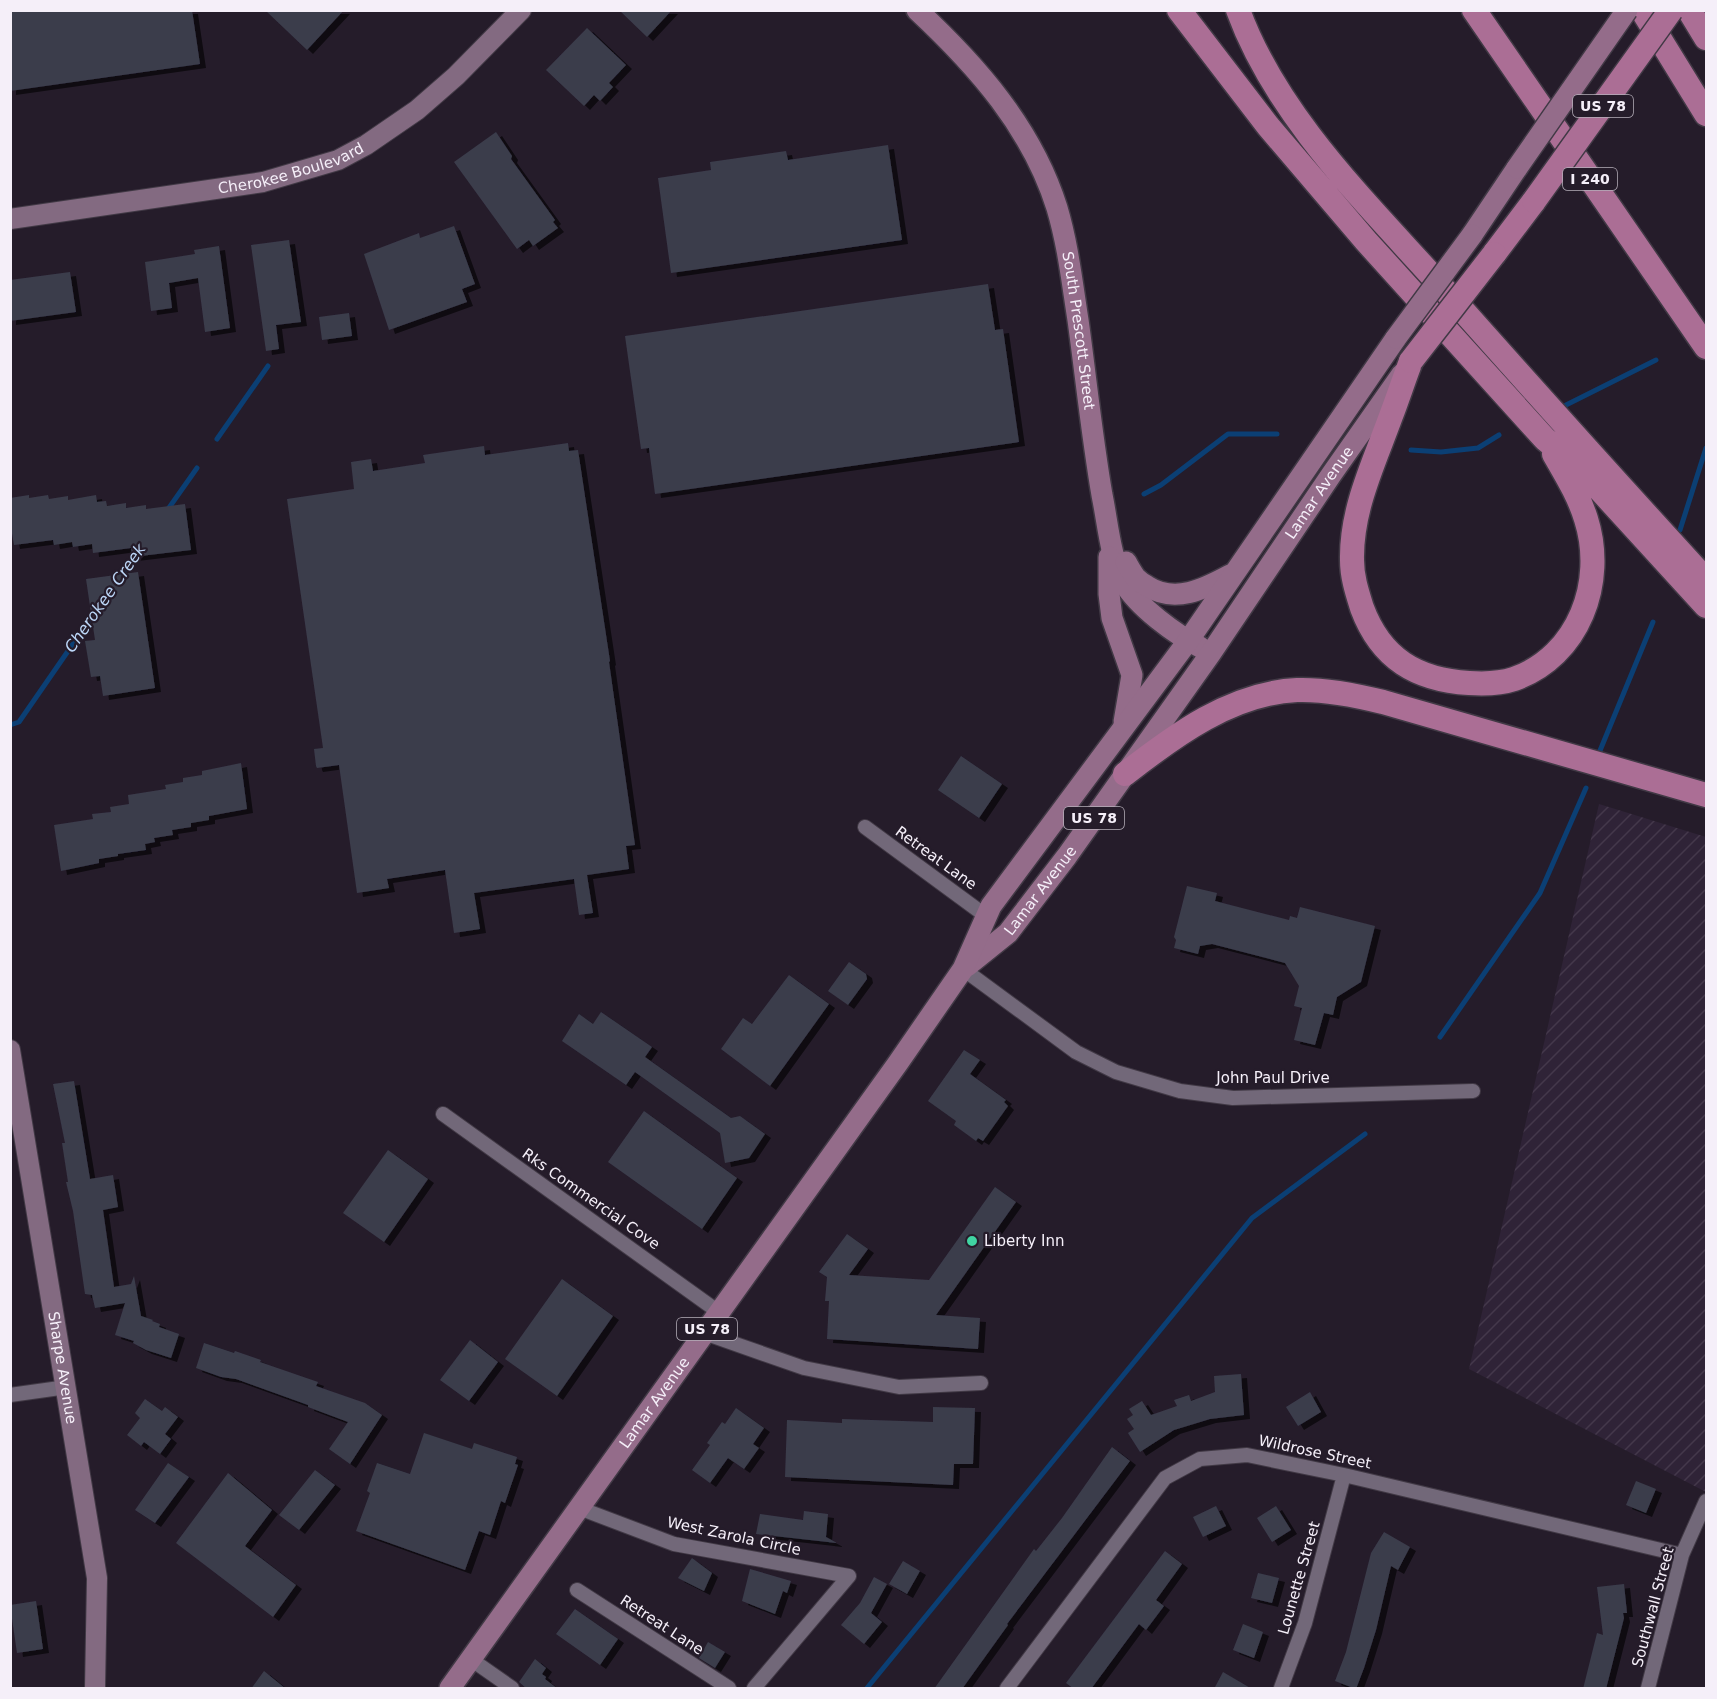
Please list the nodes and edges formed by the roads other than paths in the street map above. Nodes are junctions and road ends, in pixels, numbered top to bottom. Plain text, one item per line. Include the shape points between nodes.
1 (521, 10) edge
2 (917, 10) edge
3 (1179, 10) edge
4 (1238, 10) edge
5 (1474, 10) edge
6 (1626, 10) edge
7 (1642, 10) edge
8 (1671, 10) edge
9 (1689, 10) edge
10 (1706, 36) edge
11 (1707, 114) edge
12 (10, 219) edge
13 (1707, 346) edge
14 (1411, 361) junction
15 (1545, 439) junction
16 (1110, 535) junction
17 (1233, 574) junction
18 (1707, 580) edge
19 (1707, 606) edge
20 (1188, 641) junction
21 (1211, 653) junction
22 (1123, 728) junction
23 (1125, 774) junction
24 (1707, 795) edge
25 (865, 827) dead end
26 (986, 916) junction
27 (963, 969) junction
28 (10, 1050) edge
29 (1473, 1091) dead end
30 (443, 1114) dead end
31 (720, 1313) junction
32 (704, 1333) junction
33 (981, 1383) dead end
34 (67, 1387) junction
35 (10, 1395) edge
36 (1344, 1475) junction
37 (1707, 1501) edge
38 (579, 1508) junction
39 (1682, 1555) junction
40 (577, 1590) dead end
41 (471, 1660) junction
42 (95, 1689) edge
43 (450, 1689) edge
44 (512, 1689) edge
45 (729, 1689) edge
46 (754, 1689) edge
47 (1007, 1689) edge
48 (1281, 1689) edge
49 (1648, 1689) edge

1 - 12 street, Cherokee Boulevard via 417,110 338,160 263,182
2 - 16 main road, South Prescott Street via 996,92 1039,164 1057,207 1069,256
3 - 15 highway via 1275,135
4 - 18 highway via 1264,68 1338,170
5 - 13 highway, I 240
6 - 17 main road, Lamar Avenue / US 78, bridge
7 - 11 highway
8 - 14 highway, Lamar Avenue / US 78, bridge via 1534,201
9 - 10 highway
14 - 15 highway via 1363,490 1351,557 1352,576 1366,617 1391,655 1411,670 1453,682 1495,684 1536,668 1557,653 1573,633 1590,592 1593,554 1577,495
14 - 21 main road, Lamar Avenue / US 78
15 - 19 highway via 1580,468
16 - 17 main road via 1137,580 1154,591 1187,594
16 - 20 main road, South Prescott Street via 1115,561 1132,594
16 - 22 main road via 1108,594 1132,675
17 - 20 main road, Lamar Avenue / US 78
20 - 21 main road, South Prescott Street
20 - 22 main road, Lamar Avenue / US 78
21 - 23 main road, Lamar Avenue / US 78
22 - 26 main road, Lamar Avenue / US 78
23 - 24 highway via 1186,731 1238,703 1272,693 1322,690 1383,702
23 - 27 main road, Lamar Avenue / US 78 via 1008,933
25 - 26 street, Retreat Lane
26 - 27 main road, Lamar Avenue / US 78
27 - 29 street, John Paul Drive via 1076,1052 1116,1072 1180,1090 1233,1098
27 - 31 main road, Lamar Avenue / US 78
28 - 34 street, Sharpe Avenue
30 - 31 street, Rks Commercial Cove
31 - 32 main road, Lamar Avenue / US 78
32 - 33 street via 804,1368 899,1386
32 - 38 main road, Lamar Avenue / US 78
34 - 35 street
34 - 42 street, Sharpe Avenue via 97,1578
36 - 39 street, Wildrose Street
36 - 47 street, Wildrose Street via 1247,1455 1200,1459 1164,1478
36 - 48 street, Lounette Street via 1305,1623
37 - 39 street, Southwall Street
38 - 41 main road, Lamar Avenue / US 78
38 - 46 street, West Zarola Circle via 674,1544 849,1576
39 - 49 street, Southwall Street
40 - 45 street, Retreat Lane
41 - 43 main road, Lamar Avenue / US 78
41 - 44 street

